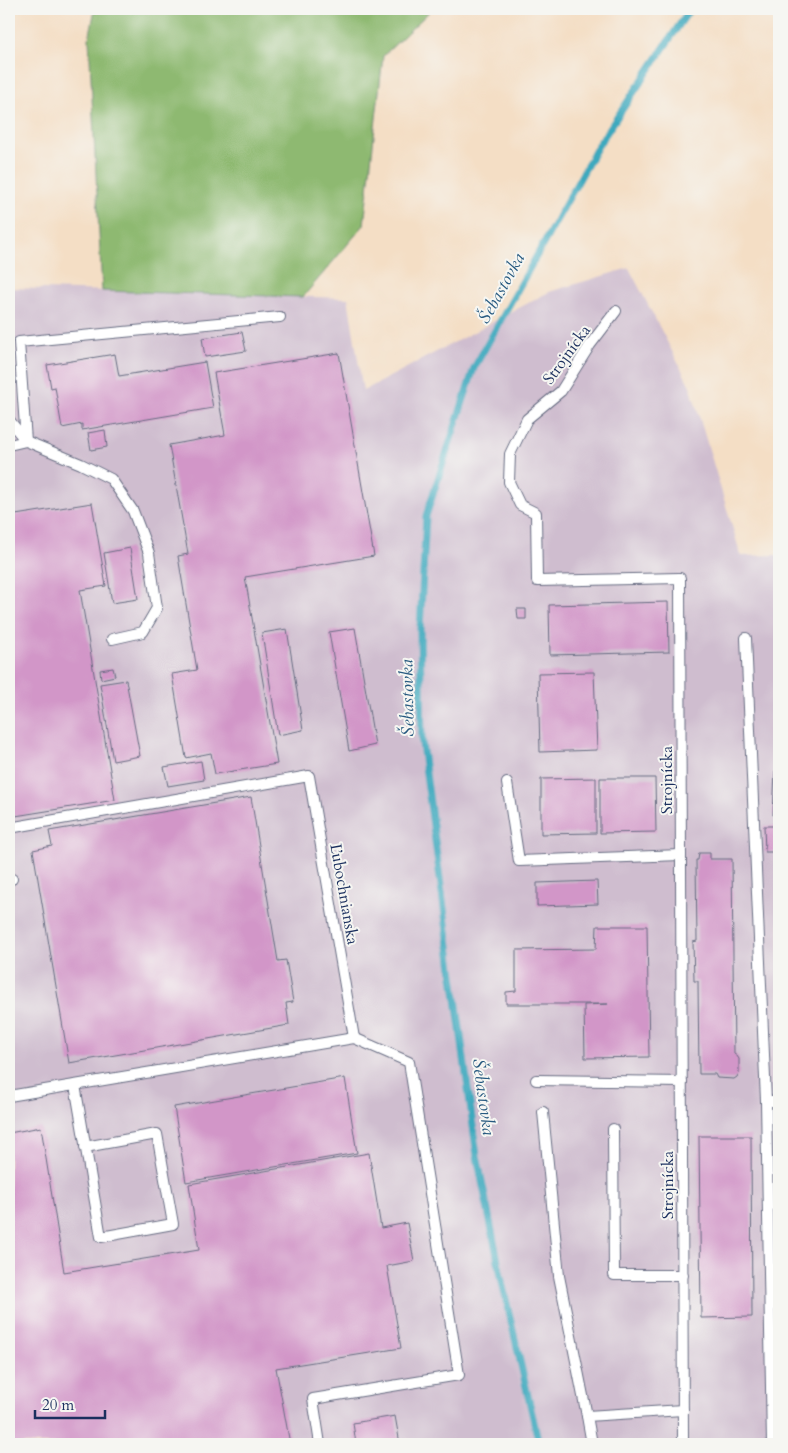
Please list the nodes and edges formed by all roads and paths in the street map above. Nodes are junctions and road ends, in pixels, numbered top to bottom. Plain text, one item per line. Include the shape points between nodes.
1 (616, 311) dead end
2 (280, 317) dead end
3 (9, 420) edge
4 (26, 442) junction
5 (9, 445) edge
6 (746, 638) dead end
7 (112, 639) dead end
8 (507, 783) dead end
9 (9, 828) edge
10 (681, 855) junction
11 (354, 1038) junction
12 (536, 1080) dead end
13 (682, 1082) junction
14 (75, 1085) junction
15 (9, 1096) edge
16 (766, 1101) junction
17 (779, 1101) edge
18 (543, 1112) dead end
19 (612, 1129) dead end
20 (86, 1147) junction
21 (683, 1275) junction
22 (683, 1410) junction
23 (587, 1416) junction
24 (320, 1444) edge
25 (592, 1444) edge
26 (683, 1444) edge
27 (772, 1444) edge

1 - 10 lane, Strojnícka via 561,391 527,419 510,454 509,482 520,504 536,513 537,581 680,578
2 - 4 lane via 19,342
3 - 4 lane
4 - 5 lane
4 - 7 lane via 111,479 133,512 149,553 157,608 143,632
6 - 16 lane
8 - 10 lane via 520,860
9 - 11 lane, Ľubochnianska via 309,776
10 - 13 lane, Strojnícka
11 - 14 lane
11 - 24 lane via 409,1062 459,1375 313,1399
12 - 13 lane
13 - 21 lane, Strojnícka
14 - 15 lane
14 - 20 lane
16 - 17 lane
16 - 27 lane
18 - 23 lane via 559,1276
19 - 21 lane via 614,1275
20 - 20 lane via 101,1237 173,1224 157,1134
21 - 22 lane, Strojnícka
22 - 23 lane
22 - 26 lane, Strojnícka
23 - 25 lane

